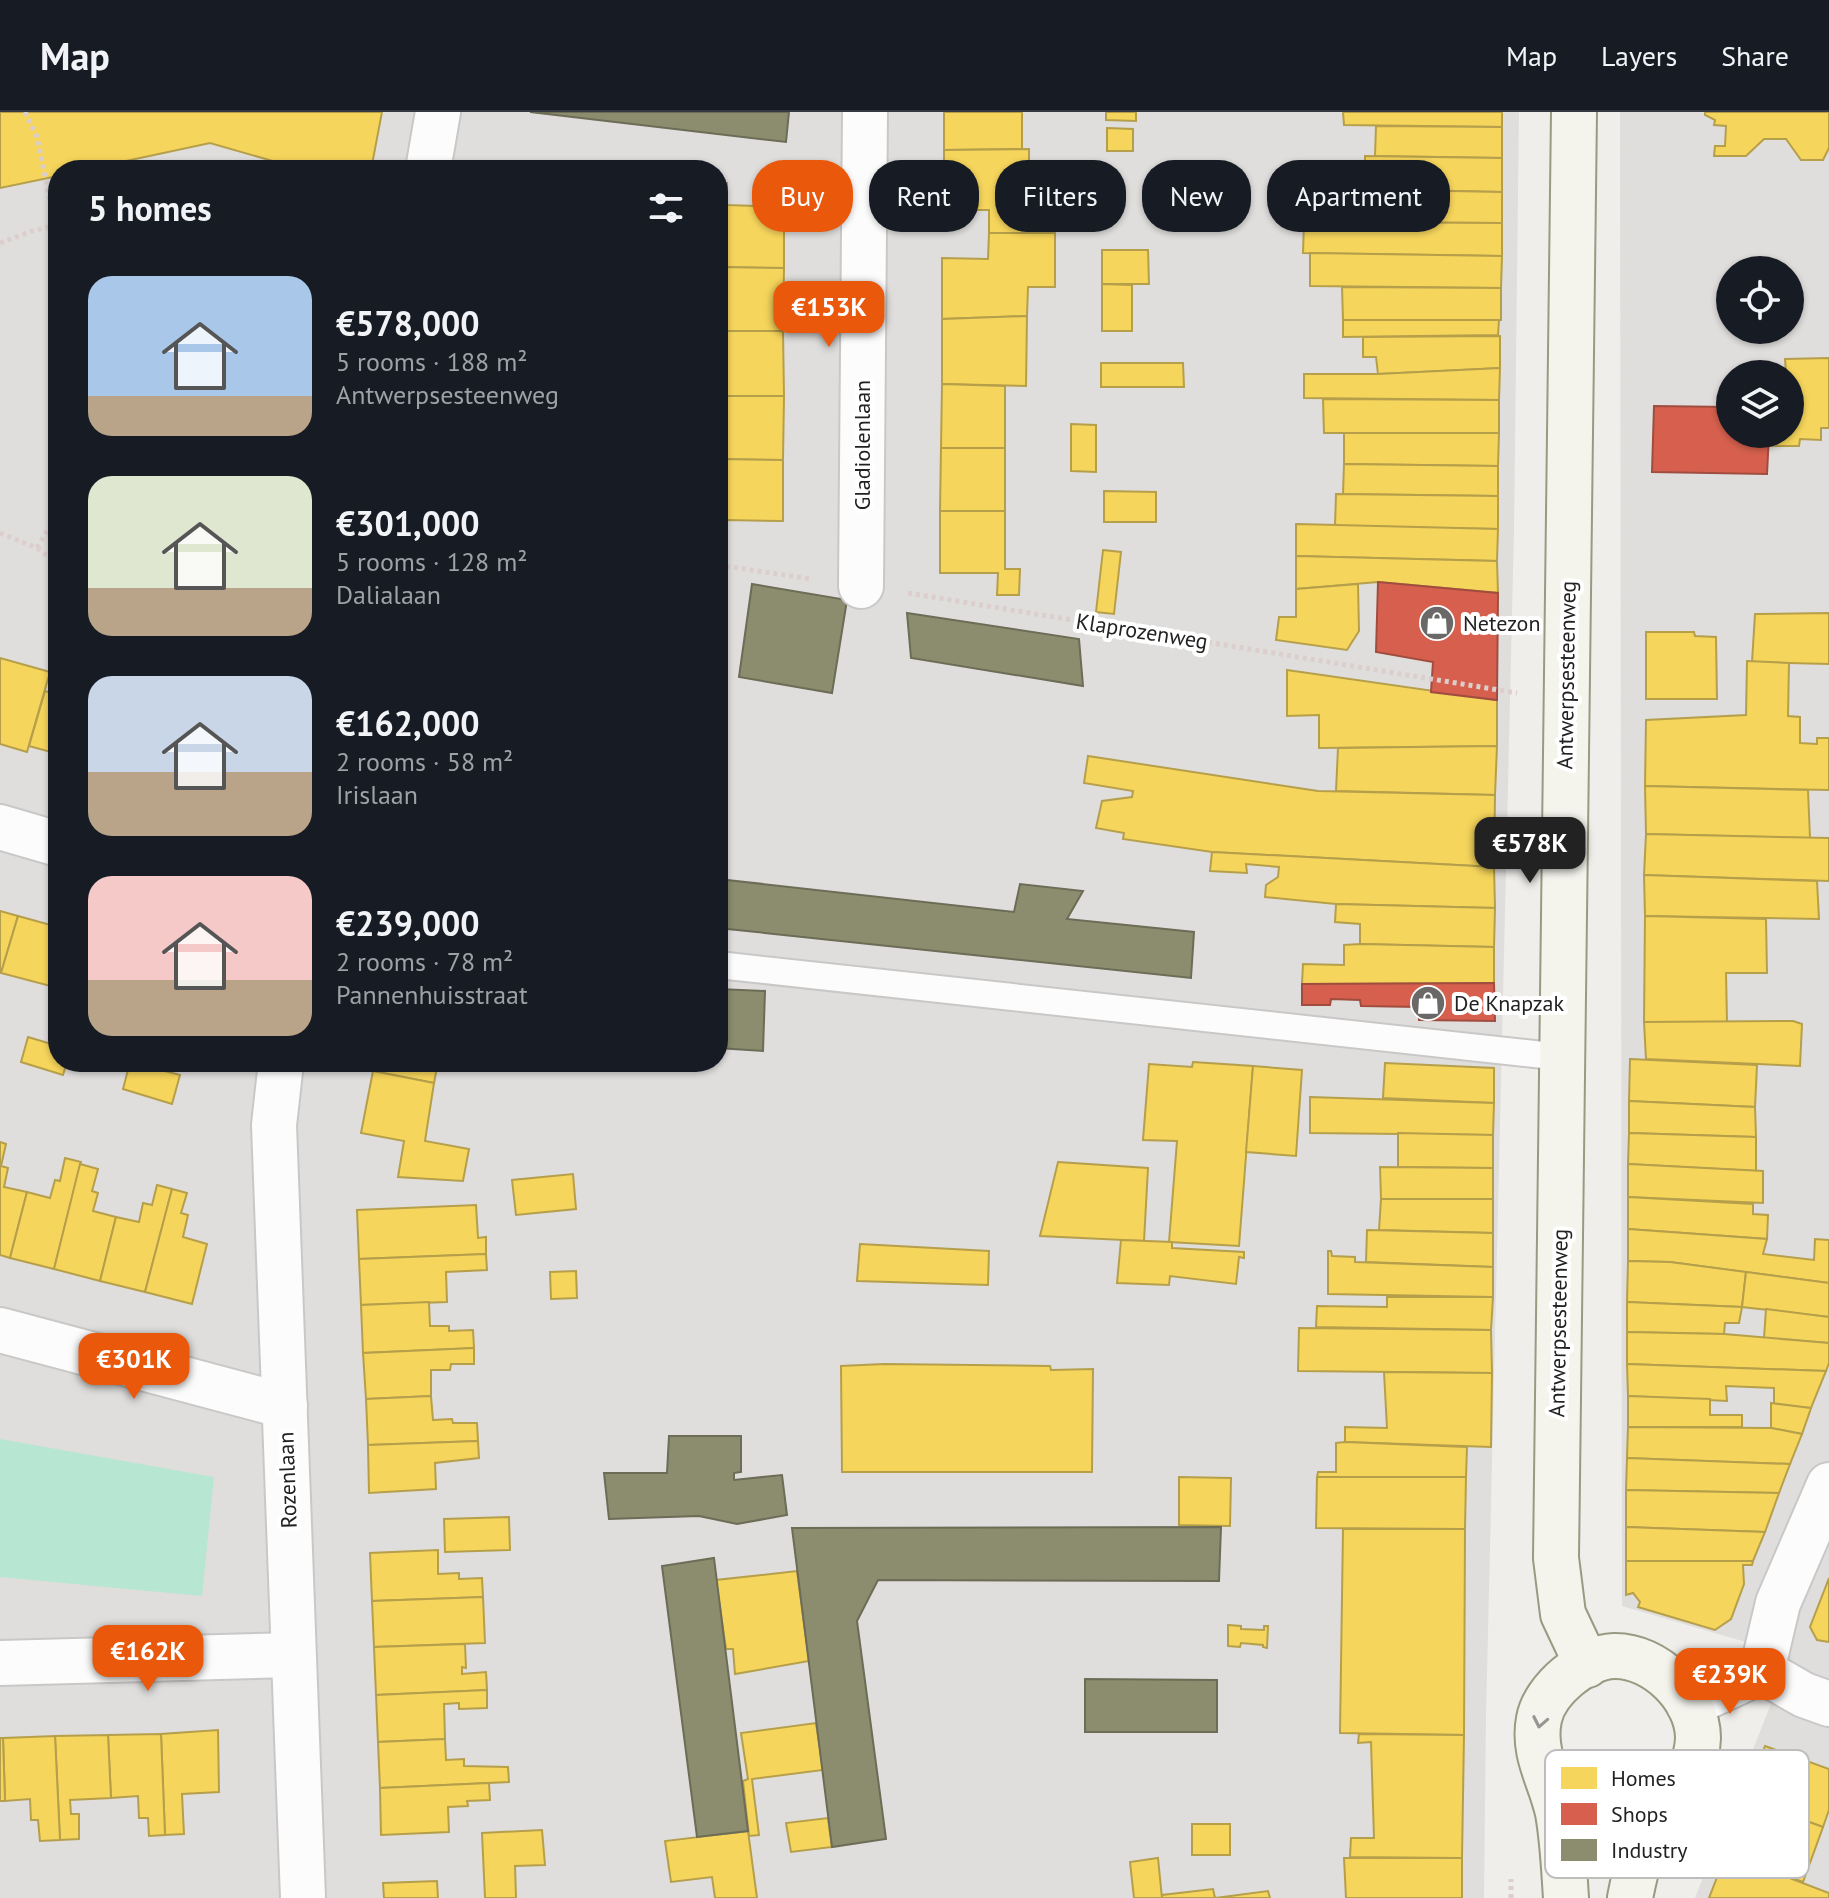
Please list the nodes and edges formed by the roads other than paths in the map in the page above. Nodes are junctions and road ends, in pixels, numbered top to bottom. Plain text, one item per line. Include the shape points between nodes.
1 (438, 112) edge
2 (865, 112) edge
3 (1574, 112) edge
4 (430, 160) edge
5 (861, 586) road end
6 (0, 827) edge
7 (48, 841) edge
8 (728, 966) edge
9 (1562, 1057) junction
10 (280, 1072) edge
11 (0, 1330) edge
12 (285, 1406) junction
13 (1829, 1485) edge
14 (293, 1655) junction
15 (0, 1663) edge
16 (1587, 1665) junction
17 (1762, 1671) junction
18 (1829, 1704) edge
19 (1689, 1705) junction
20 (1696, 1750) edge
21 (1545, 1775) edge
22 (1565, 1878) edge
23 (1634, 1878) edge
24 (303, 1898) edge
25 (1566, 1898) edge
26 (1630, 1898) edge

1 - 4 street
2 - 5 street, Gladiolenlaan
3 - 9 street, Antwerpsesteenweg
6 - 7 street
8 - 9 lane
9 - 16 street, Antwerpsesteenweg via 1556,1558 1563,1614
10 - 12 street, Rozenlaan via 274,1125
11 - 12 street
12 - 14 street, Rozenlaan
13 - 17 street via 1778,1603
14 - 15 street
14 - 24 street, Rozenlaan
16 - 19 street via 1602,1657 1632,1659 1671,1679
16 -> 21 street via 1563,1680 1539,1716 1536,1739
17 - 18 street
17 - 19 street
19 - 20 street via 1696,1721
22 -> 25 street
23 - 26 street

